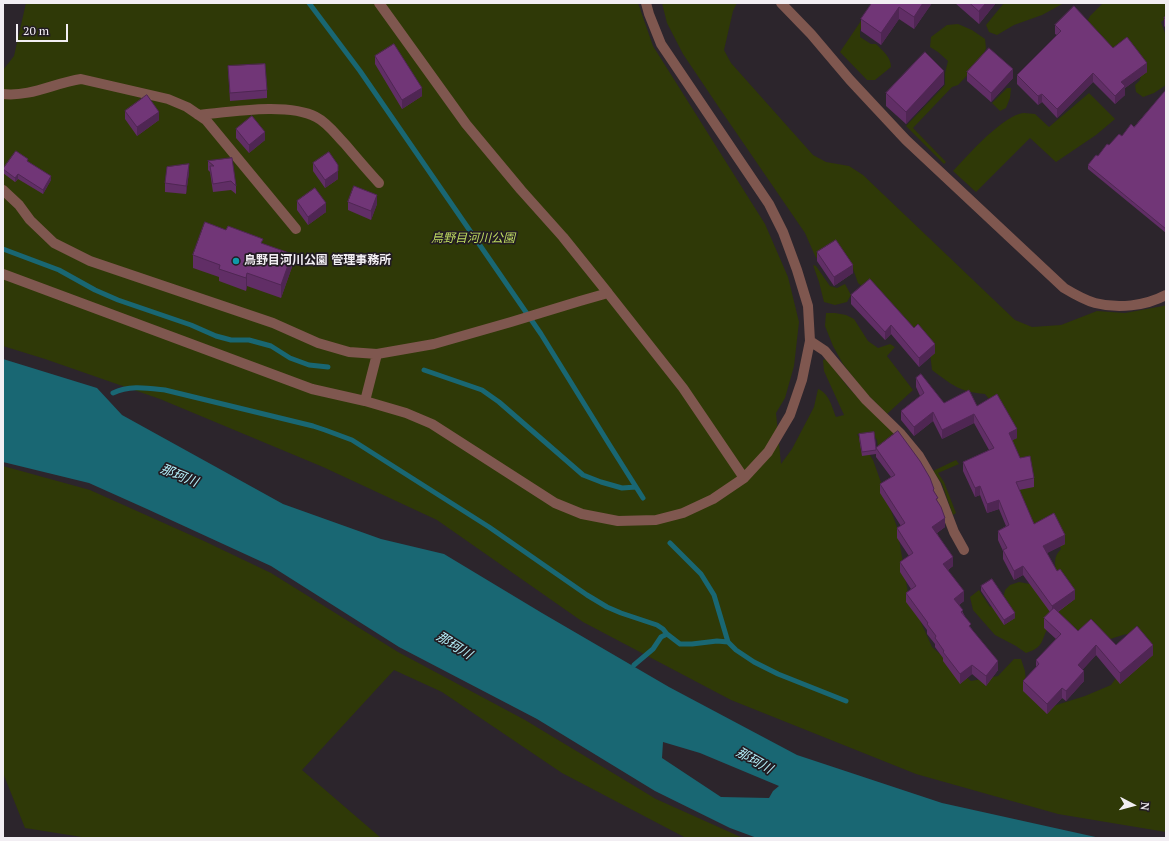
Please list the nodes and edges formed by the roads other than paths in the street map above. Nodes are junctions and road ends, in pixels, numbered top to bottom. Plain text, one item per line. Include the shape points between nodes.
1 (379, 3) edge
2 (646, 3) edge
3 (781, 3) edge
4 (3, 94) edge
5 (198, 115) junction
6 (379, 183) dead end
7 (3, 190) edge
8 (296, 229) dead end
9 (3, 274) edge
10 (608, 293) junction
11 (1166, 295) edge
12 (810, 341) junction
13 (377, 354) junction
14 (365, 401) junction
15 (744, 478) junction
16 (964, 550) dead end

1 - 10 street via 466,124
2 - 12 street via 661,44 769,204 783,232 808,306
3 - 11 street via 906,140 1064,288 1095,303 1125,306 1143,304
4 - 5 street via 34,92 82,79 168,99
5 - 6 street via 278,109 301,111 316,116
5 - 8 street via 206,120
7 - 13 street via 54,243 90,261 273,323 318,343 349,352
9 - 14 street via 312,389
10 - 13 street via 434,344
10 - 15 street via 683,388
12 - 15 street via 802,380 790,415 768,452
12 - 16 street via 825,351 866,400 900,433 919,456 936,485 954,532
13 - 14 street
14 - 15 street via 432,424 555,503 582,514 618,521 656,520 683,513 713,499

